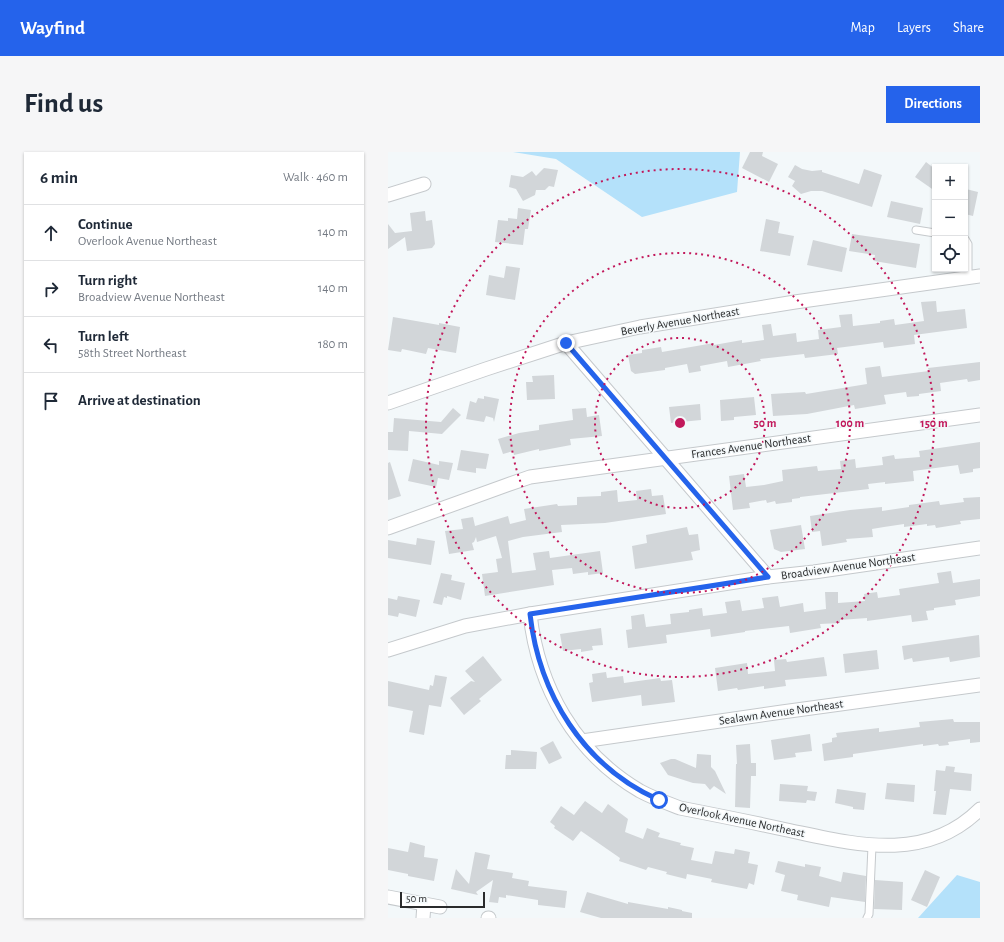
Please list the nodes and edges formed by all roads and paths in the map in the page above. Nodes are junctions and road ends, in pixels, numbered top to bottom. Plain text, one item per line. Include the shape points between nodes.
1 (424, 184) dead end
2 (388, 195) edge
3 (916, 230) dead end
4 (932, 233) edge
5 (968, 244) edge
6 (974, 277) edge
7 (566, 343) junction
8 (388, 403) edge
9 (980, 415) edge
10 (666, 458) junction
11 (388, 528) edge
12 (980, 548) edge
13 (768, 577) junction
14 (530, 614) junction
15 (388, 650) edge
16 (980, 685) edge
17 (582, 741) junction
18 (980, 809) edge
19 (872, 846) junction
20 (388, 897) edge
21 (424, 904) junction
22 (440, 907) dead end
23 (423, 918) edge
24 (867, 918) edge

1 - 2 street
3 - 4 lane
5 - 6 lane
6 - 7 street, Beverly Avenue Northeast via 795,302 648,326
7 - 8 street, Beverly Avenue Northeast
7 - 10 street
9 - 10 street, Frances Avenue Northeast
10 - 11 street, Frances Avenue Northeast via 530,477
10 - 13 street
12 - 13 street, Broadview Avenue Northeast
13 - 14 street, Broadview Avenue Northeast
14 - 15 street, Broadview Avenue Northeast via 465,626
14 - 17 street, Overlook Avenue Northeast via 535,645 548,686 564,717
16 - 17 street, Sealawn Avenue Northeast
17 - 19 street, Overlook Avenue Northeast via 624,781 642,792 680,808
18 - 19 street, Overlook Avenue Northeast via 960,826 932,840
19 - 24 lane
20 - 21 street
21 - 22 street
21 - 23 street

